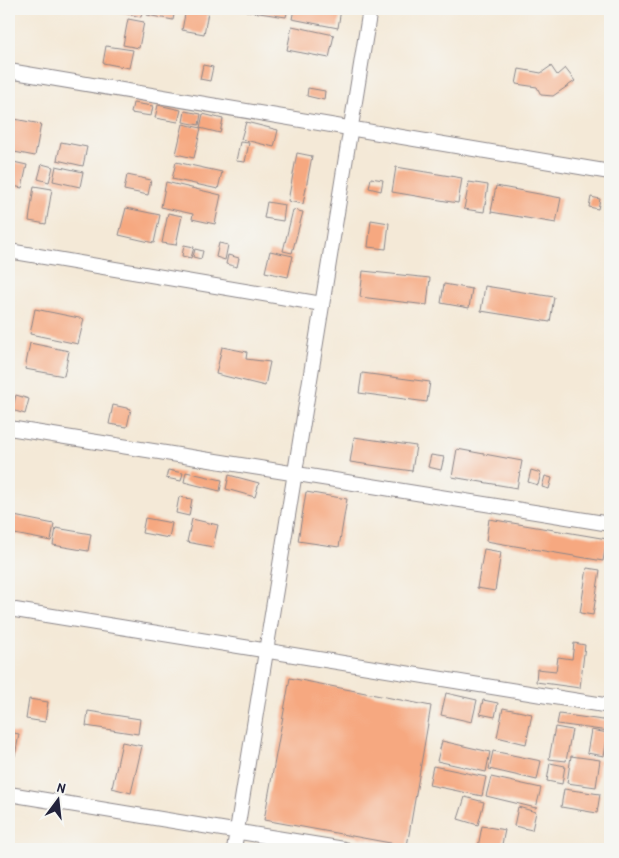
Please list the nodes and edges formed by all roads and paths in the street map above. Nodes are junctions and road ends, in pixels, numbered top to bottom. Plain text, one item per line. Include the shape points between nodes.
1 (370, 9) edge
2 (9, 71) edge
3 (351, 129) junction
4 (610, 172) edge
5 (9, 251) edge
6 (322, 304) junction
7 (9, 428) edge
8 (295, 472) junction
9 (610, 524) edge
10 (9, 609) edge
11 (266, 650) junction
12 (610, 706) edge
13 (9, 794) edge
14 (236, 832) junction
15 (234, 849) edge
16 (344, 849) edge

1 - 3 street
2 - 3 street
3 - 4 street
3 - 6 street
5 - 6 street
6 - 8 street
7 - 8 street
8 - 9 street
8 - 11 street
10 - 11 street
11 - 12 street
11 - 14 street
13 - 14 street
14 - 15 street
14 - 16 street

